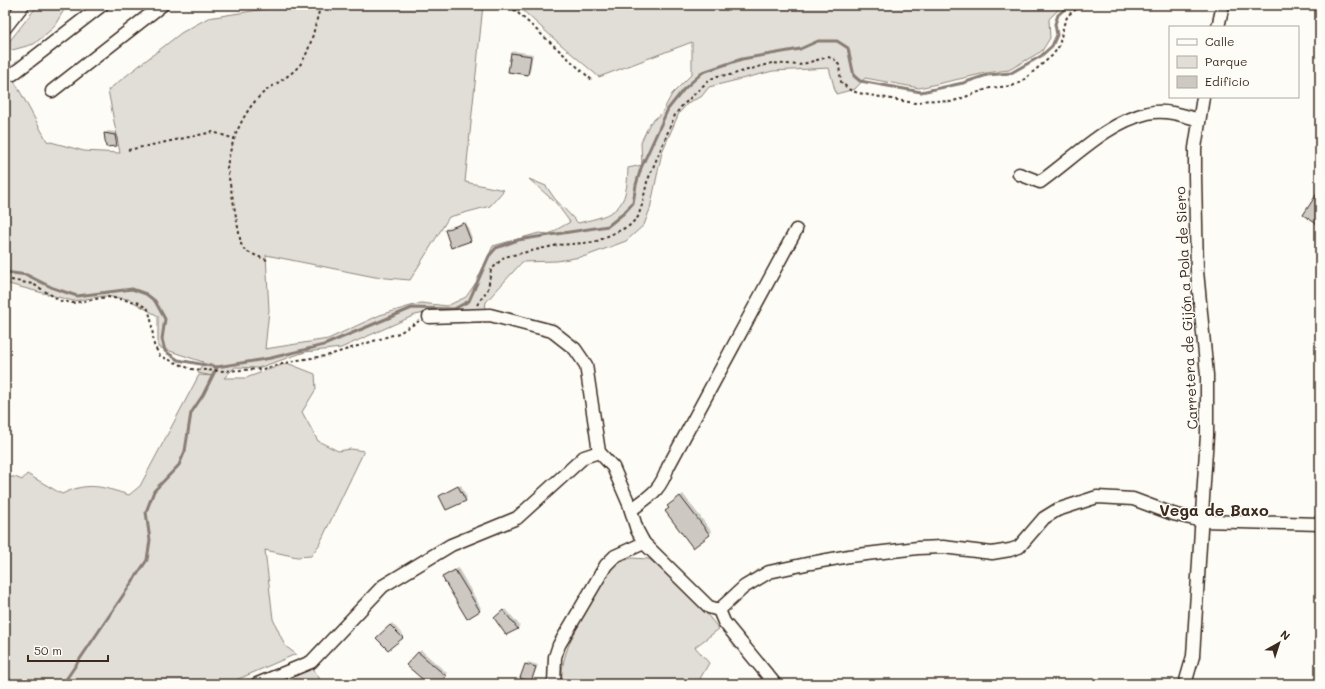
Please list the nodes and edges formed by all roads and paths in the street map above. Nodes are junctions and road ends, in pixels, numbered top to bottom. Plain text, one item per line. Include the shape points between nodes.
1 (22, 5) edge
2 (102, 5) edge
3 (162, 5) edge
4 (321, 5) edge
5 (509, 5) edge
6 (1082, 5) edge
7 (1222, 5) edge
8 (1218, 26) edge
9 (5, 28) edge
10 (13, 74) dead end
11 (594, 80) dead end
12 (52, 91) dead end
13 (1203, 98) edge
14 (1199, 120) junction
15 (235, 139) junction
16 (128, 150) dead end
17 (1019, 174) dead end
18 (796, 230) dead end
19 (267, 260) dead end
20 (5, 279) edge
21 (469, 314) junction
22 (429, 317) joint
23 (599, 452) junction
24 (631, 510) junction
25 (1202, 521) junction
26 (1320, 524) edge
27 (644, 544) junction
28 (719, 610) junction
29 (257, 684) edge
30 (554, 684) edge
31 (775, 684) edge
32 (1185, 684) edge

1 - 9 street
2 - 10 street
3 - 12 street
4 - 15 path via 300,65 257,99 248,110
5 - 11 path
6 - 21 path via 1068,15 1060,46 1053,55 1022,82 1012,86 990,88 952,102 929,100 914,103 858,93 844,86 838,65 834,59 828,57 799,65 772,63 708,80 675,115 647,182 638,217 629,226 595,242 558,245 504,257 491,270 488,289
7 - 8 street
13 - 14 street, Carretera de Gijón a Pola de Siero
14 - 17 street via 1174,113 1148,113 1118,124 1040,182
14 - 25 street, Carretera de Gijón a Pola de Siero via 1195,148 1197,271 1207,375 1207,435
15 - 16 path via 213,132
15 - 19 path via 227,167 241,244 245,251
18 - 24 street via 668,467 663,482 658,490
20 - 22 path via 33,284 61,301 73,303 107,297 137,302 148,309 154,346 160,356 191,369 263,369 344,352 399,333
21 - 22 street
21 - 23 street via 490,315 552,331 575,349 586,365
23 - 24 street via 613,467
23 - 29 street via 584,457 517,518 451,545 383,586 311,662
24 - 27 street
25 - 26 street
25 - 28 street via 1173,514 1133,499 1097,497 1057,510 1044,518 1019,547 1010,550 992,553 943,547 918,548 811,563 769,572 744,587
25 - 32 street, Carretera de Gijón a Pola de Siero via 1194,656
27 - 28 street via 709,607
27 - 30 street via 616,556 606,565 559,645 555,658
28 - 31 street via 724,622

